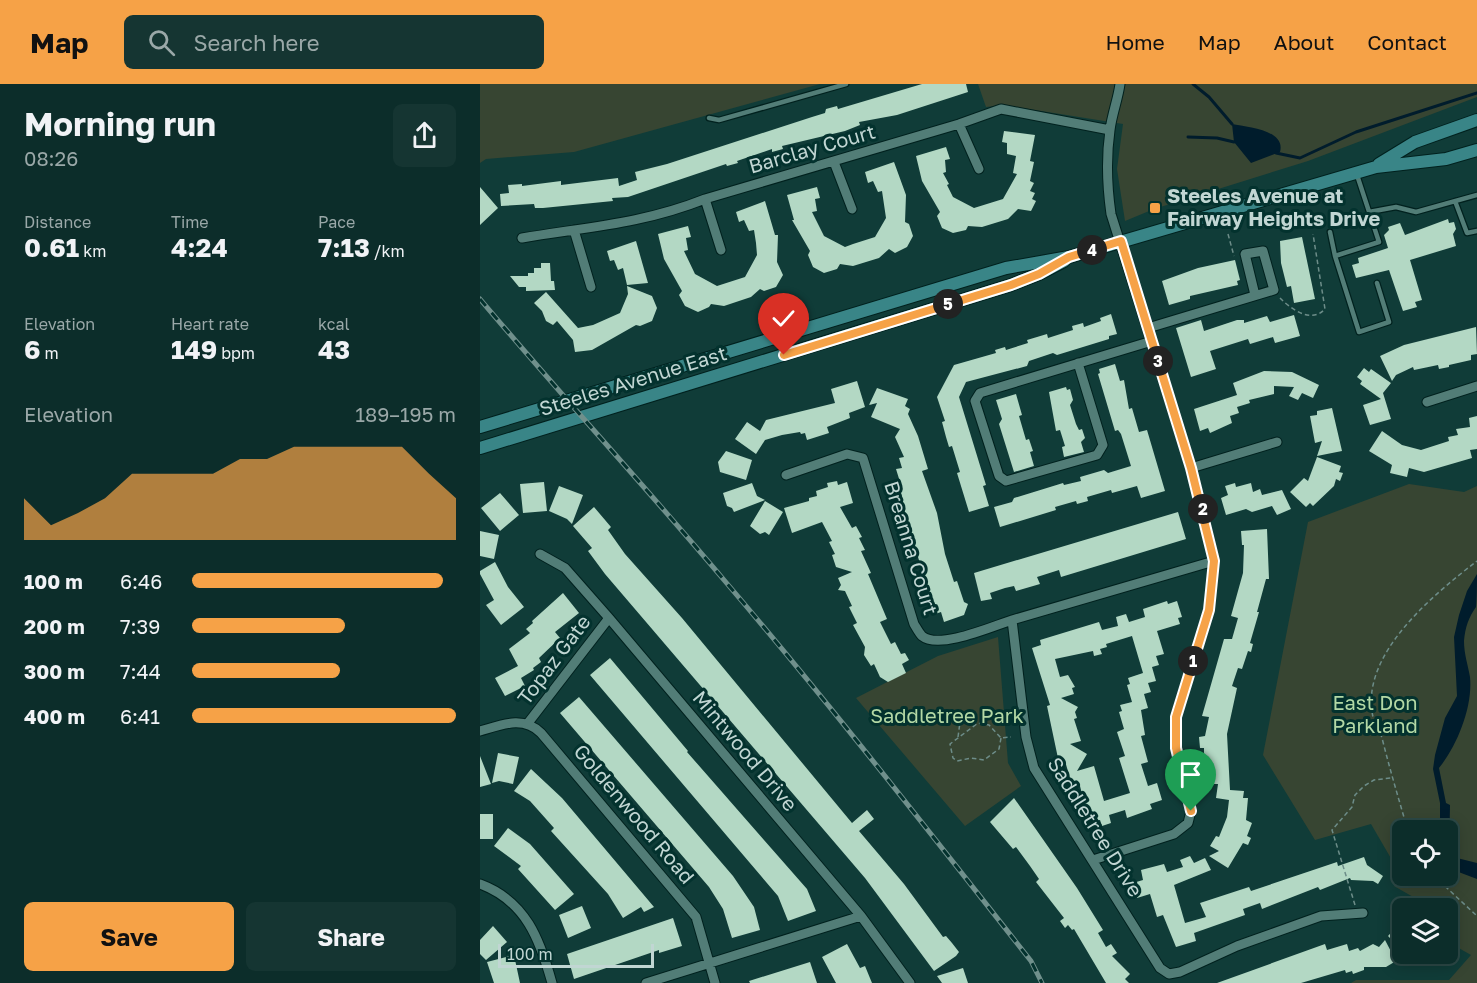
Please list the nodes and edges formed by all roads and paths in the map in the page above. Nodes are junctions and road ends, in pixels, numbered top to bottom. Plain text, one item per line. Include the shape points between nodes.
1 (846, 84) edge
2 (1120, 84) edge
3 (709, 118) dead end
4 (1477, 120) edge
5 (959, 124) junction
6 (1110, 130) junction
7 (1477, 150) edge
8 (834, 162) junction
9 (1376, 167) junction
10 (979, 169) dead end
11 (1356, 172) junction
12 (1477, 195) edge
13 (705, 200) junction
14 (1455, 201) junction
15 (852, 209) dead end
16 (1369, 212) junction
17 (574, 230) junction
18 (1477, 231) edge
19 (1330, 232) dead end
20 (1228, 234) dead end
21 (1313, 234) dead end
22 (522, 238) dead end
23 (1121, 241) junction
24 (721, 249) dead end
25 (1335, 256) junction
26 (1069, 257) junction
27 (1237, 266) dead end
28 (1377, 283) dead end
29 (591, 287) dead end
30 (1274, 293) dead end
31 (1255, 295) junction
32 (1148, 328) junction
33 (1152, 341) junction
34 (1078, 363) junction
35 (1477, 386) edge
36 (1427, 402) dead end
37 (480, 427) edge
38 (1277, 441) dead end
39 (480, 448) edge
40 (1191, 468) junction
41 (786, 475) dead end
42 (540, 554) dead end
43 (1214, 561) junction
44 (1477, 561) edge
45 (609, 618) junction
46 (1012, 620) junction
47 (528, 723) junction
48 (975, 724) junction
49 (480, 731) edge
50 (958, 737) junction
51 (1011, 737) dead end
52 (1001, 738) junction
53 (1392, 778) junction
54 (1405, 820) edge
55 (1093, 860) junction
56 (480, 885) edge
57 (1445, 886) edge
58 (1359, 913) joint
59 (861, 916) junction
60 (1477, 916) edge
61 (709, 963) junction
62 (552, 983) edge
63 (646, 983) edge
64 (715, 983) edge
65 (910, 983) edge

1 - 3 lane via 719,120
2 - 6 street
4 - 9 main road, Steeles Avenue East via 1415,142
5 - 6 street, Barclay Court via 1002,109
5 - 8 street, Barclay Court
5 - 10 street
6 - 23 street via 1107,187
7 - 9 main road, Steeles Avenue East via 1446,159
8 - 13 street, Barclay Court
8 - 15 street
9 - 11 main road, Steeles Avenue East
11 - 16 lane
11 - 23 main road, Steeles Avenue East
12 - 14 lane
13 - 17 street, Barclay Court via 638,221
13 - 24 street
14 - 16 lane via 1416,212 1396,207
14 - 18 lane via 1467,233
16 - 25 lane via 1379,242
17 - 22 street, Barclay Court
17 - 29 street
19 - 25 lane
20 - 27 path
21 - 30 path via 1325,309 1318,314 1306,314 1292,309
23 - 26 main road, Steeles Avenue East
23 - 32 street
25 - 28 lane via 1359,332 1389,322
26 - 37 main road, Steeles Avenue East via 1006,268
26 - 39 main road, Steeles Avenue East via 1011,285
31 - 31 street via 1274,290 1263,251 1245,254
31 - 32 street
32 - 33 street
33 - 34 street
33 - 40 street
34 - 34 street via 980,393 975,401 999,476 1006,481 1097,455 1103,446
35 - 36 street
38 - 40 street
40 - 43 street
41 - 46 street, Breanna Court via 848,454 863,458 914,624 922,636 951,639
42 - 45 street, Mintwood Drive via 565,568
43 - 46 street
43 - 55 street via 1209,610 1176,717 1176,748 1191,811 1188,824 1174,834
44 - 53 path via 1424,605 1376,671 1373,717
45 - 47 street, Topaz Gate
45 - 59 street, Mintwood Drive
46 - 55 street, Saddletree Drive via 1026,737 1034,768
47 - 49 street via 507,723
47 - 61 street, Goldenwood Road via 541,733 690,908 700,926
48 - 50 path
48 - 50 path via 960,722
48 - 52 path via 989,725
50 - 52 path via 949,749 957,761 984,760 999,748
51 - 52 path
53 - 54 path
53 - 58 path via 1374,780 1364,786 1332,830
55 - 58 street, Saddletree Drive via 1160,968 1169,974 1321,916
56 - 62 street via 501,894 535,930
57 - 60 path
59 - 61 street
59 - 65 street, Mintwood Drive
61 - 63 street
61 - 64 street, Goldenwood Road

